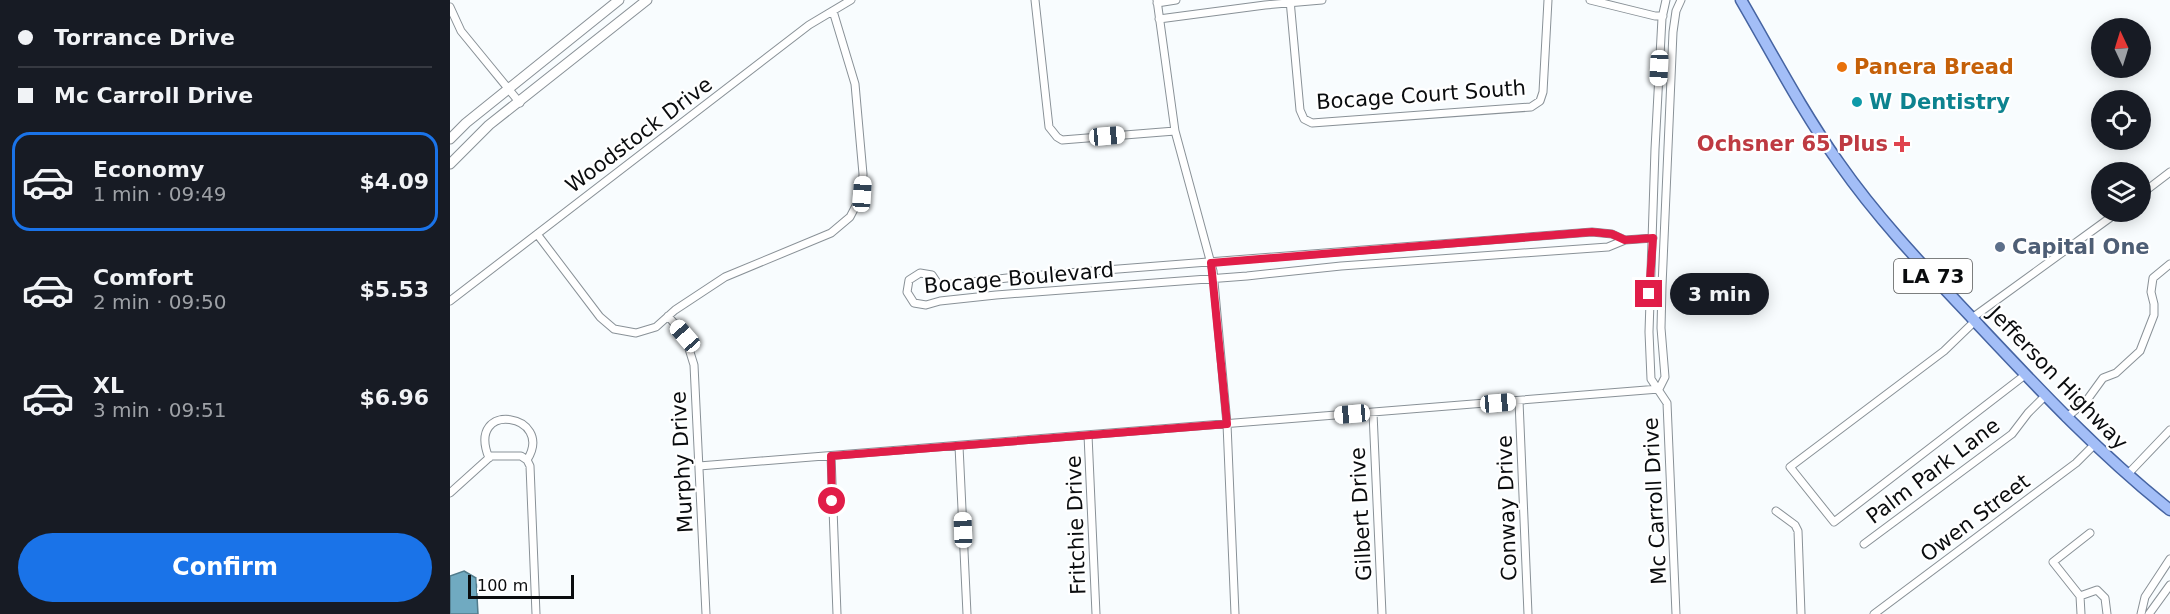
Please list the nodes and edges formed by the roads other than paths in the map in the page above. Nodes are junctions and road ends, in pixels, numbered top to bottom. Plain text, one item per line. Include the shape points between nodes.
1 (619, 0) edge
2 (647, 0) edge
3 (851, 0) edge
4 (1035, 0) edge
5 (1176, 0) edge
6 (1322, 0) edge
7 (1548, 0) edge
8 (1590, 0) edge
9 (1665, 0) edge
10 (1681, 0) edge
11 (1741, 0) edge
12 (1157, 1) edge
13 (1290, 1) edge
14 (450, 7) edge
15 (833, 11) junction
16 (1663, 16) junction
17 (1159, 19) junction
18 (508, 89) junction
19 (520, 103) junction
20 (1175, 130) junction
21 (450, 139) edge
22 (450, 164) edge
23 (2170, 172) edge
24 (2151, 187) edge
25 (2105, 222) edge
26 (537, 234) junction
27 (1653, 238) junction
28 (1625, 240) junction
29 (1211, 263) junction
30 (2170, 264) edge
31 (1213, 278) junction
32 (450, 301) edge
33 (668, 316) junction
34 (1973, 320) junction
35 (2025, 375) junction
36 (1659, 389) junction
37 (2045, 396) junction
38 (1519, 401) junction
39 (1373, 413) junction
40 (2066, 418) junction
41 (1227, 424) junction
42 (2170, 430) edge
43 (1088, 435) junction
44 (2094, 445) junction
45 (959, 446) junction
46 (831, 456) junction
47 (489, 458) junction
48 (527, 460) junction
49 (699, 466) junction
50 (2127, 475) junction
51 (450, 493) edge
52 (2170, 510) edge
53 (1776, 511) dead end
54 (2091, 533) dead end
55 (1864, 544) dead end
56 (2170, 559) edge
57 (2170, 585) edge
58 (2080, 596) junction
59 (536, 614) edge
60 (706, 614) edge
61 (837, 614) edge
62 (967, 614) edge
63 (1096, 614) edge
64 (1235, 614) edge
65 (1382, 614) edge
66 (1528, 614) edge
67 (1676, 614) edge
68 (1800, 614) edge
69 (1874, 614) edge
70 (2081, 614) edge
71 (2107, 614) edge
72 (2141, 614) edge
73 (2149, 614) edge

1 - 18 street
2 - 19 street
3 - 15 street, Woodstock Drive
4 - 20 street via 1050,127 1057,137 1062,140
5 - 12 street
6 - 13 street
7 - 13 street, Bocage Court South via 1543,92 1540,101 1531,106 1312,123 1304,119 1300,110
8 - 16 street
9 - 16 street, Mc Carroll Drive
10 - 36 street, Mc Carroll Drive via 1673,32 1661,328 1665,377
11 - 34 main road, Jefferson Highway / LA 73 via 1839,164 1893,233
12 - 17 street
13 - 17 street
14 - 18 street via 461,31
15 - 26 street, Woodstock Drive via 809,25
15 - 33 street via 855,84 863,174 862,194 850,217 831,233 725,277
16 - 27 street, Mc Carroll Drive
17 - 20 street
18 - 19 street
18 - 21 street
19 - 22 street via 489,125
20 - 29 street
23 - 24 street
25 - 34 street
26 - 32 street, Woodstock Drive
26 - 33 street via 600,317 614,329 636,333 656,327
27 - 28 street, Bocage Boulevard
27 - 36 street, Mc Carroll Drive via 1649,294 1651,379
28 - 29 street, Bocage Boulevard via 1592,232
28 - 31 street, Bocage Boulevard via 1608,247
29 - 31 street
29 - 31 street, Bocage Boulevard via 945,285 938,284 932,275 920,273 909,280 907,292 914,303 926,305 985,296
30 - 40 street via 2153,278 2154,315 2140,351 2116,373 2103,378 2087,400
31 - 41 street
33 - 49 street, Murphy Drive via 685,336 694,365
34 - 35 main road, Jefferson Highway / LA 73
34 - 35 street via 1944,351 1790,467 1834,522
35 - 37 main road, Jefferson Highway / LA 73
36 - 38 street
36 - 67 street, Mc Carroll Drive via 1667,403
37 - 40 main road, Jefferson Highway / LA 73
37 - 55 street, Palm Park Lane via 2012,434
38 - 39 street
38 - 66 street, Conway Drive
39 - 41 street
39 - 65 street, Gilbert Drive
40 - 44 main road, Jefferson Highway / LA 73
41 - 43 street
41 - 64 street
42 - 50 street
43 - 45 street
43 - 63 street, Fritchie Drive
44 - 50 main road, Jefferson Highway / LA 73
44 - 69 street, Owen Street via 2076,463
45 - 46 street
45 - 62 street
46 - 49 street
46 - 61 street
47 - 48 street via 521,456
47 - 48 street via 484,436 489,425 502,418 527,427 532,451
47 - 51 street
48 - 59 street
49 - 60 street, Murphy Drive
50 - 52 main road, Jefferson Highway / LA 73
53 - 68 street via 1798,531
54 - 58 street via 2053,562
56 - 72 street via 2145,597
57 - 73 street
58 - 70 street
58 - 71 street via 2097,590 2105,598

